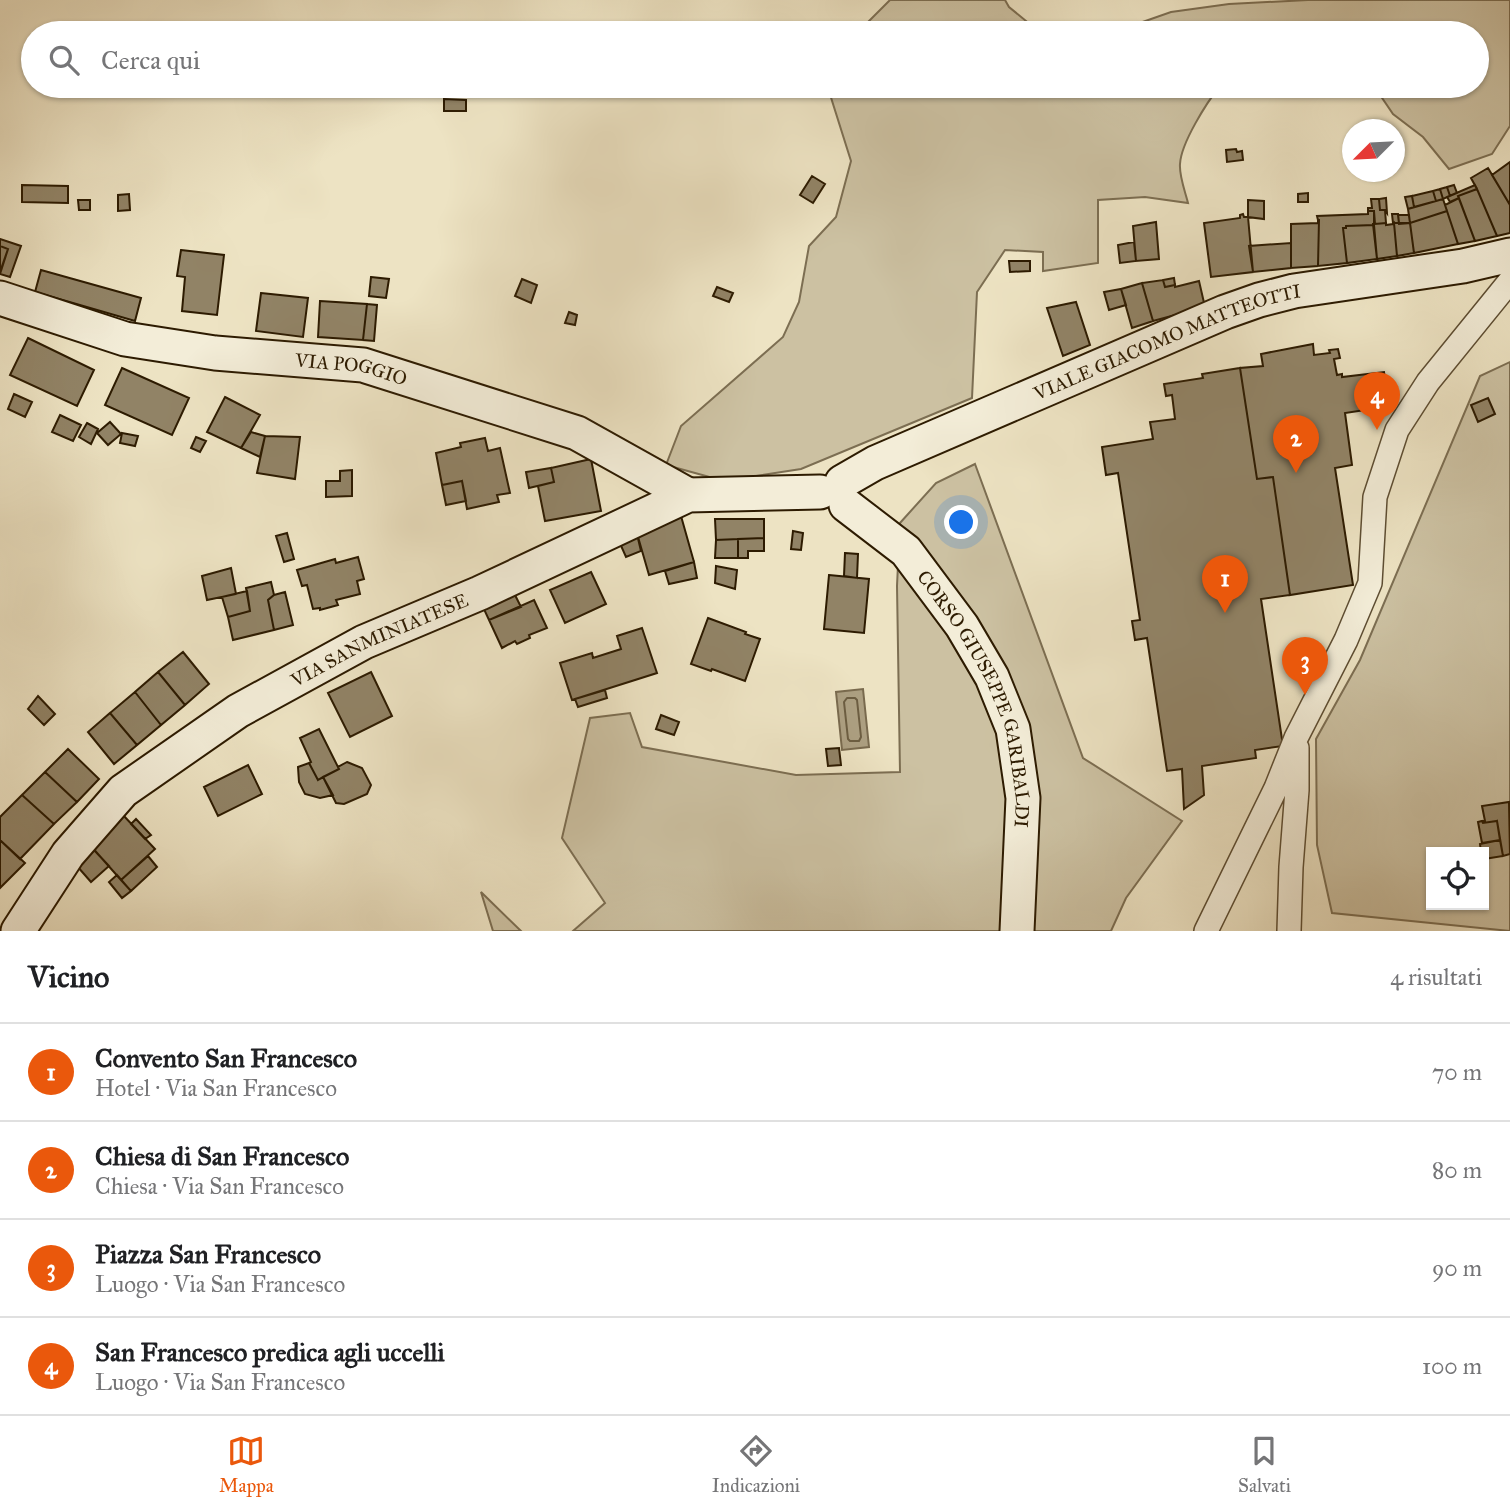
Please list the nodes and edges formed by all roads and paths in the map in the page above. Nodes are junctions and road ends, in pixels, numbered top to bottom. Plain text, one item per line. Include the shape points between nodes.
1 (1510, 255) edge
2 (1510, 281) edge
3 (0, 298) edge
4 (836, 493) junction
5 (688, 495) junction
6 (1296, 738) junction
7 (18, 931) edge
8 (1017, 931) edge
9 (1206, 931) edge
10 (1289, 931) edge

1 - 4 main road, VIALE GIACOMO MATTEOTTI via 1294,291 1225,312 875,463
2 - 6 street via 1429,382 1397,430 1375,496 1370,583
3 - 5 main road, VIA POGGIO via 125,340 215,353 363,365 577,433
4 - 5 main road, VIA SANMINIATESE
4 - 8 main road, CORSO GIUSEPPE GARIBALDI via 906,551 962,626 992,677 1013,729 1023,798
5 - 7 main road, VIA SANMINIATESE via 364,642 238,711 123,791 68,854
6 - 9 street
6 - 10 street

